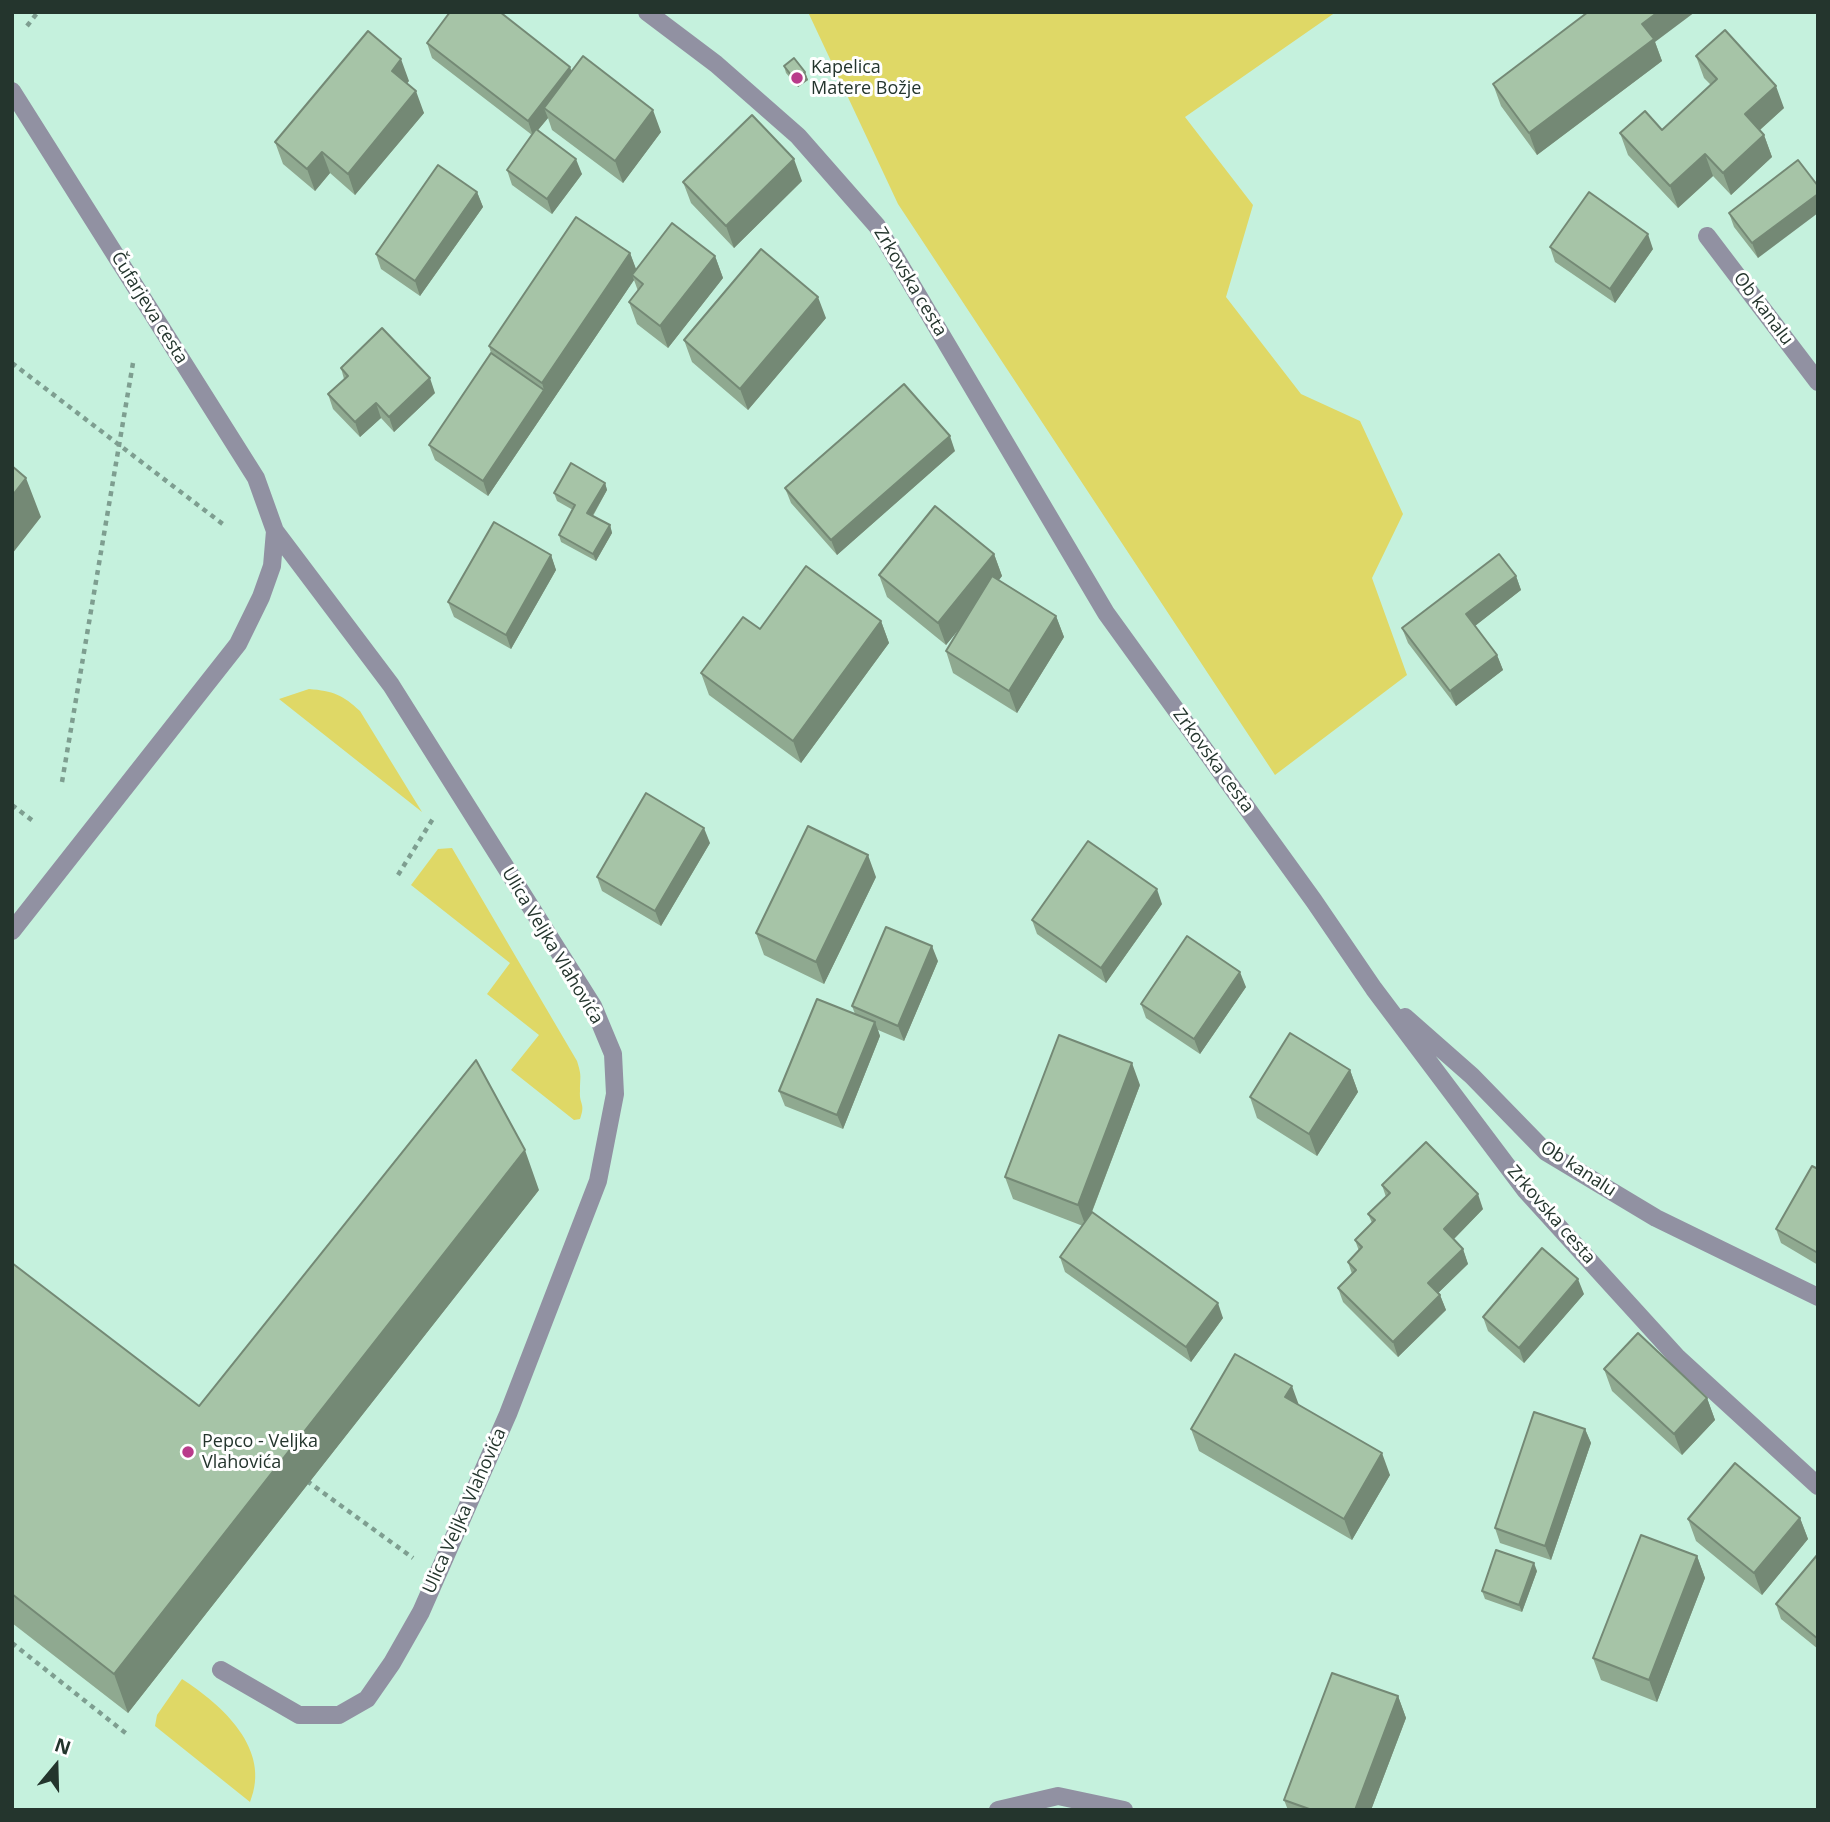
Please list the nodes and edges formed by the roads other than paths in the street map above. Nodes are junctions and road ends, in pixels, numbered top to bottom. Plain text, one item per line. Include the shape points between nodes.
1 (647, 12) edge
2 (12, 90) edge
3 (1707, 236) dead end
4 (1818, 382) edge
5 (275, 531) junction
6 (12, 931) edge
7 (1374, 989) junction
8 (1818, 1297) edge
9 (1818, 1486) edge
10 (220, 1670) dead end
11 (998, 1810) edge
12 (1124, 1810) edge

1 - 7 street, Zrkovska cesta via 716,64 798,136 877,226 1106,614
2 - 5 street, Čufarjeva cesta via 256,478
3 - 4 street, Ob kanalu
5 - 6 street via 272,566 238,644
5 - 10 street, Ulica Veljka Vlahovića via 391,685 593,1006 613,1054 615,1094 598,1181 508,1414 421,1612 392,1663 367,1699 339,1715 299,1715
7 - 8 street, Ob kanalu via 1472,1076 1546,1152 1656,1218
7 - 9 street, Zrkovska cesta via 1526,1191 1678,1357
11 - 12 street via 1058,1796

